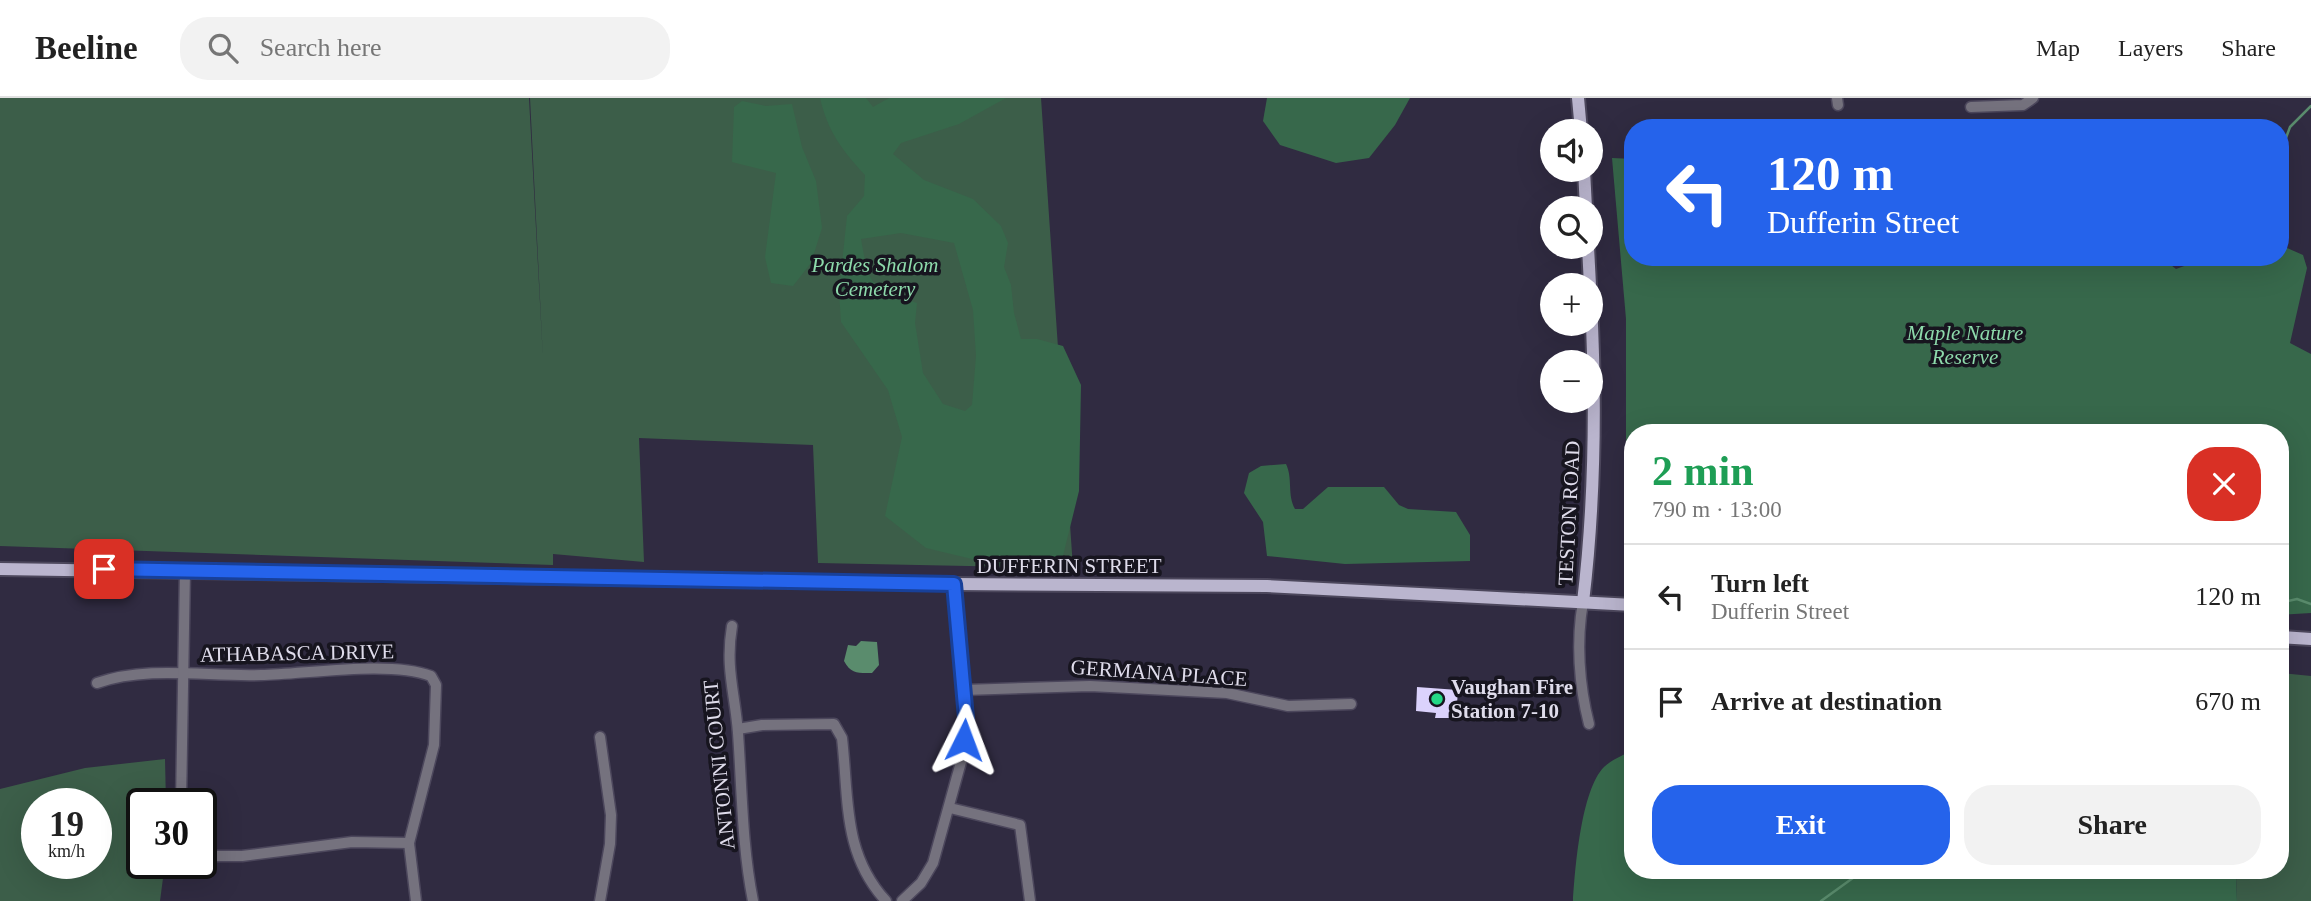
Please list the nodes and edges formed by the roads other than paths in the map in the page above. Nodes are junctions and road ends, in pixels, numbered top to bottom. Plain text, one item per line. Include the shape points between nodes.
1 (1578, 98) edge
2 (2033, 98) edge
3 (1971, 107) dead end
4 (1579, 119) edge
5 (1592, 336) edge
6 (0, 569) edge
7 (185, 570) junction
8 (954, 584) junction
9 (1583, 602) junction
10 (1624, 604) edge
11 (732, 626) dead end
12 (2289, 638) edge
13 (2311, 639) edge
14 (184, 674) junction
15 (97, 683) dead end
16 (964, 690) junction
17 (1351, 704) dead end
18 (1588, 724) dead end
19 (738, 729) junction
20 (600, 737) dead end
21 (181, 788) edge
22 (950, 808) junction
23 (409, 843) junction
24 (217, 856) edge
25 (416, 901) edge
26 (600, 901) edge
27 (753, 901) edge
28 (886, 901) edge
29 (902, 901) edge
30 (1030, 901) edge

1 - 4 main road
2 - 3 street via 2023,105
5 - 9 main road, TESTON ROAD via 1593,460
6 - 7 main road, DUFFERIN STREET
7 - 8 main road, DUFFERIN STREET
7 - 14 street
8 - 9 main road, DUFFERIN STREET via 1267,586
8 - 16 street
9 - 10 main road, DUFFERIN STREET
9 - 18 street, TESTON ROAD via 1580,649
11 - 19 street, ANTONNI COURT via 729,678
12 - 13 main road
14 - 15 street via 118,676
14 - 21 street
14 - 23 street, ATHABASCA DRIVE via 243,676 356,669 431,676 436,685 434,745
16 - 17 street, GERMANA PLACE via 1090,686 1227,693 1288,706
16 - 22 street via 961,762
19 - 27 street, ANTONNI COURT
19 - 28 street via 834,724 842,738 857,858
20 - 26 street via 611,815
22 - 29 street via 933,863
22 - 30 street via 1020,825
23 - 24 street via 352,842
23 - 25 street, ATHABASCA DRIVE

